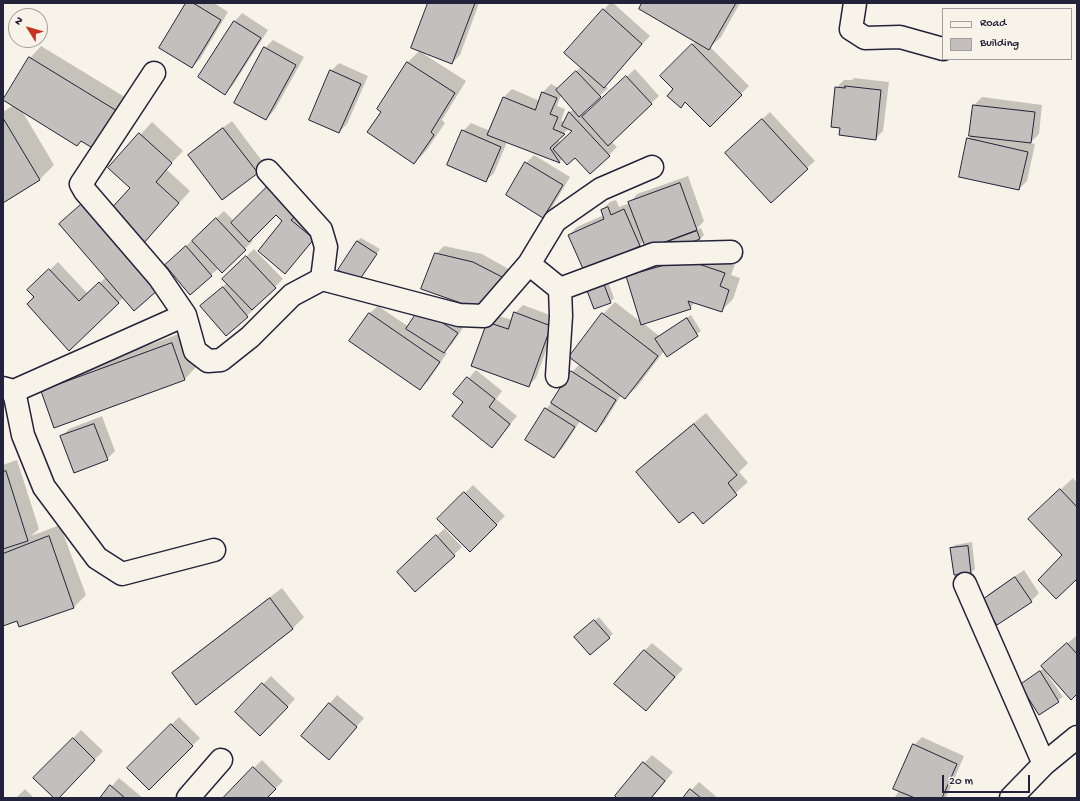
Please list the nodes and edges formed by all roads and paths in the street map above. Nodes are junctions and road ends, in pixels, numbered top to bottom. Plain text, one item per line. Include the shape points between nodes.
1 (855, 3) edge
2 (942, 49) edge
3 (154, 73) dead end
4 (652, 167) dead end
5 (268, 171) dead end
6 (731, 252) dead end
7 (529, 264) junction
8 (322, 279) junction
9 (560, 289) junction
10 (185, 315) junction
11 (558, 376) dead end
12 (9, 390) edge
13 (214, 550) dead end
14 (965, 584) dead end
15 (1077, 737) edge
16 (221, 760) dead end
17 (1044, 764) junction
18 (188, 798) edge
19 (1011, 798) edge

1 - 2 street via 851,29 865,38 900,37
3 - 10 street via 81,184 159,277
4 - 7 street via 600,189 555,221
5 - 8 street via 321,230 326,247
6 - 9 street via 654,254
7 - 8 street via 484,316 459,315
7 - 9 street
8 - 10 street via 292,295 250,337 221,360 208,361 194,351
9 - 11 street
10 - 12 street
12 - 13 street via 23,435 44,487 97,558 122,574
14 - 17 street
15 - 17 street
16 - 18 street
17 - 19 street

